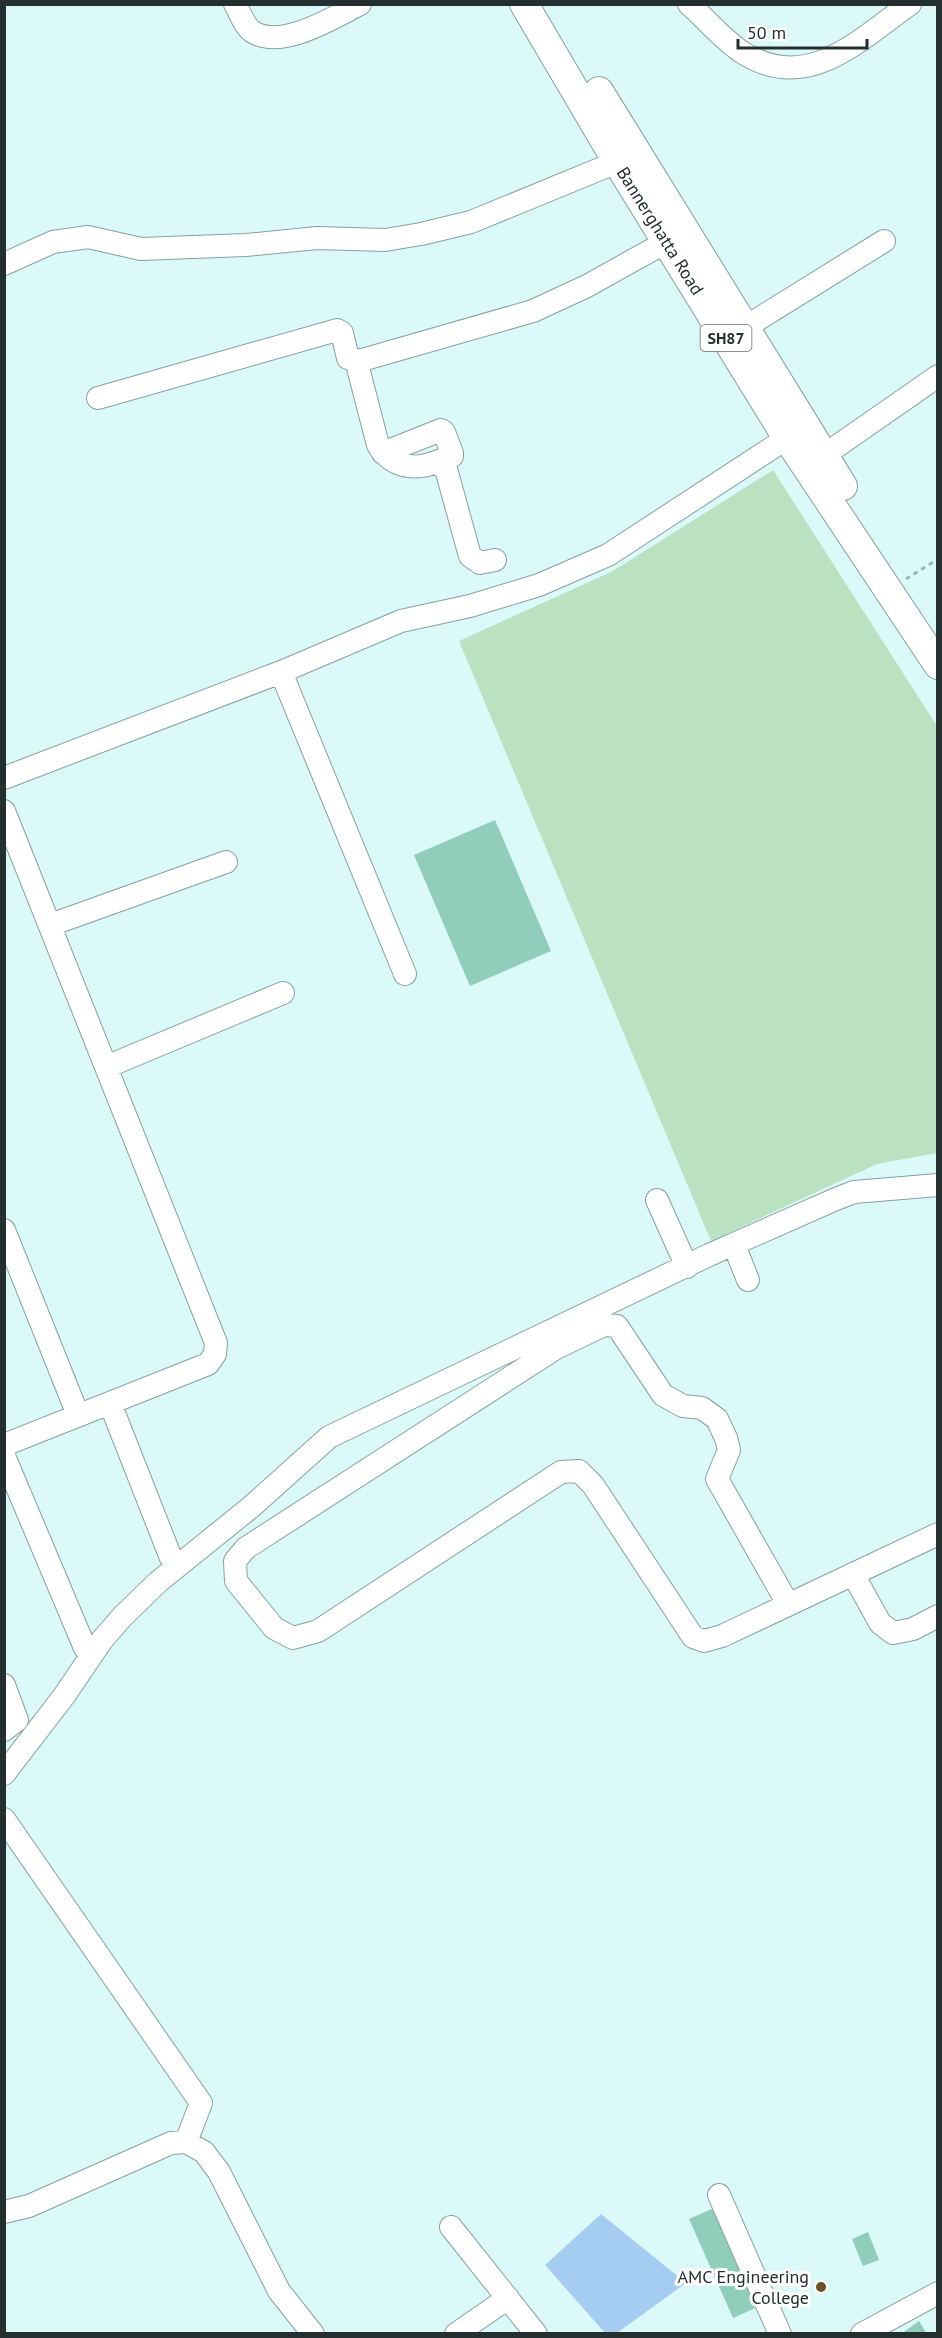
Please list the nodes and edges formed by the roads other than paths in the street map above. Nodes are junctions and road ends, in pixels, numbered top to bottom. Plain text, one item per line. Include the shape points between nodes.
1 (236, 4) edge
2 (360, 4) edge
3 (524, 4) edge
4 (547, 4) edge
5 (689, 4) edge
6 (910, 4) edge
7 (617, 162) junction
8 (884, 241) dead end
9 (666, 242) junction
10 (4, 264) edge
11 (744, 328) junction
12 (356, 360) junction
13 (938, 376) edge
14 (98, 398) dead end
15 (796, 432) junction
16 (383, 453) junction
17 (823, 456) junction
18 (436, 462) junction
19 (495, 560) dead end
20 (938, 629) edge
21 (938, 665) edge
22 (281, 672) junction
23 (4, 778) edge
24 (4, 812) edge
25 (226, 862) dead end
26 (50, 925) junction
27 (405, 974) dead end
28 (283, 993) dead end
29 (106, 1067) junction
30 (938, 1185) edge
31 (657, 1200) dead end
32 (4, 1230) edge
33 (734, 1245) junction
34 (687, 1267) junction
35 (748, 1280) dead end
36 (110, 1402) junction
37 (78, 1415) junction
38 (4, 1445) edge
39 (4, 1456) edge
40 (936, 1538) edge
41 (171, 1558) dead end
42 (853, 1574) junction
43 (788, 1604) junction
44 (938, 1616) edge
45 (85, 1648) dead end
46 (4, 1685) edge
47 (4, 1730) edge
48 (4, 1774) edge
49 (4, 1819) edge
50 (186, 2142) junction
51 (719, 2195) dead end
52 (4, 2212) edge
53 (451, 2227) dead end
54 (938, 2293) edge
55 (508, 2298) junction
56 (313, 2334) edge
57 (456, 2334) edge
58 (536, 2334) edge
59 (780, 2334) edge
60 (862, 2334) edge

1 - 2 street via 252,32 265,37 299,34
3 - 7 main road, Bannerghatta Road / SH87
4 - 11 main road, Bannerghatta Road / SH87
5 - 6 street via 743,53 778,67 816,64 836,56
7 - 9 main road, Bannerghatta Road / SH87
7 - 10 street via 471,222 385,240 317,238 141,249 88,237 53,242
8 - 11 street
9 - 12 street via 533,311
9 - 15 main road, Bannerghatta Road / SH87
11 - 15 main road, Bannerghatta Road / SH87
12 - 14 street via 348,358 342,333 337,330
12 - 16 street
13 - 17 street
15 - 17 main road, Bannerghatta Road / SH87
15 - 21 main road, Bannerghatta Road / SH87
15 - 22 street via 608,555 576,570 481,602 401,621
16 - 18 street via 405,468
16 - 18 street via 441,430 452,456
17 - 20 main road, Bannerghatta Road / SH87
18 - 19 street via 446,469 470,556 480,563
22 - 23 street
22 - 27 street
24 - 26 street
25 - 26 street
26 - 29 street
28 - 29 street
29 - 36 street via 216,1343 208,1364
30 - 33 street via 854,1192
31 - 34 street
32 - 37 street
33 - 34 street
33 - 35 street
34 - 48 street via 329,1437 122,1617
36 - 37 street
36 - 41 street
37 - 38 street
39 - 45 street
40 - 42 street
42 - 43 street
42 - 44 street via 880,1623 893,1633 913,1629
43 - 43 street via 722,1636 704,1641 693,1637 593,1485 579,1471 561,1472 318,1632 293,1638 274,1628 236,1581 234,1561 255,1542 556,1348 604,1325 617,1326 663,1395 683,1406 702,1408 717,1419 729,1450 717,1479
46 - 47 street via 17,1720
49 - 50 street via 201,2103
50 - 52 street via 171,2143 29,2206
50 - 56 street via 204,2151 219,2172 279,2291
51 - 59 street
53 - 55 street
54 - 60 street
55 - 57 street
55 - 58 street

